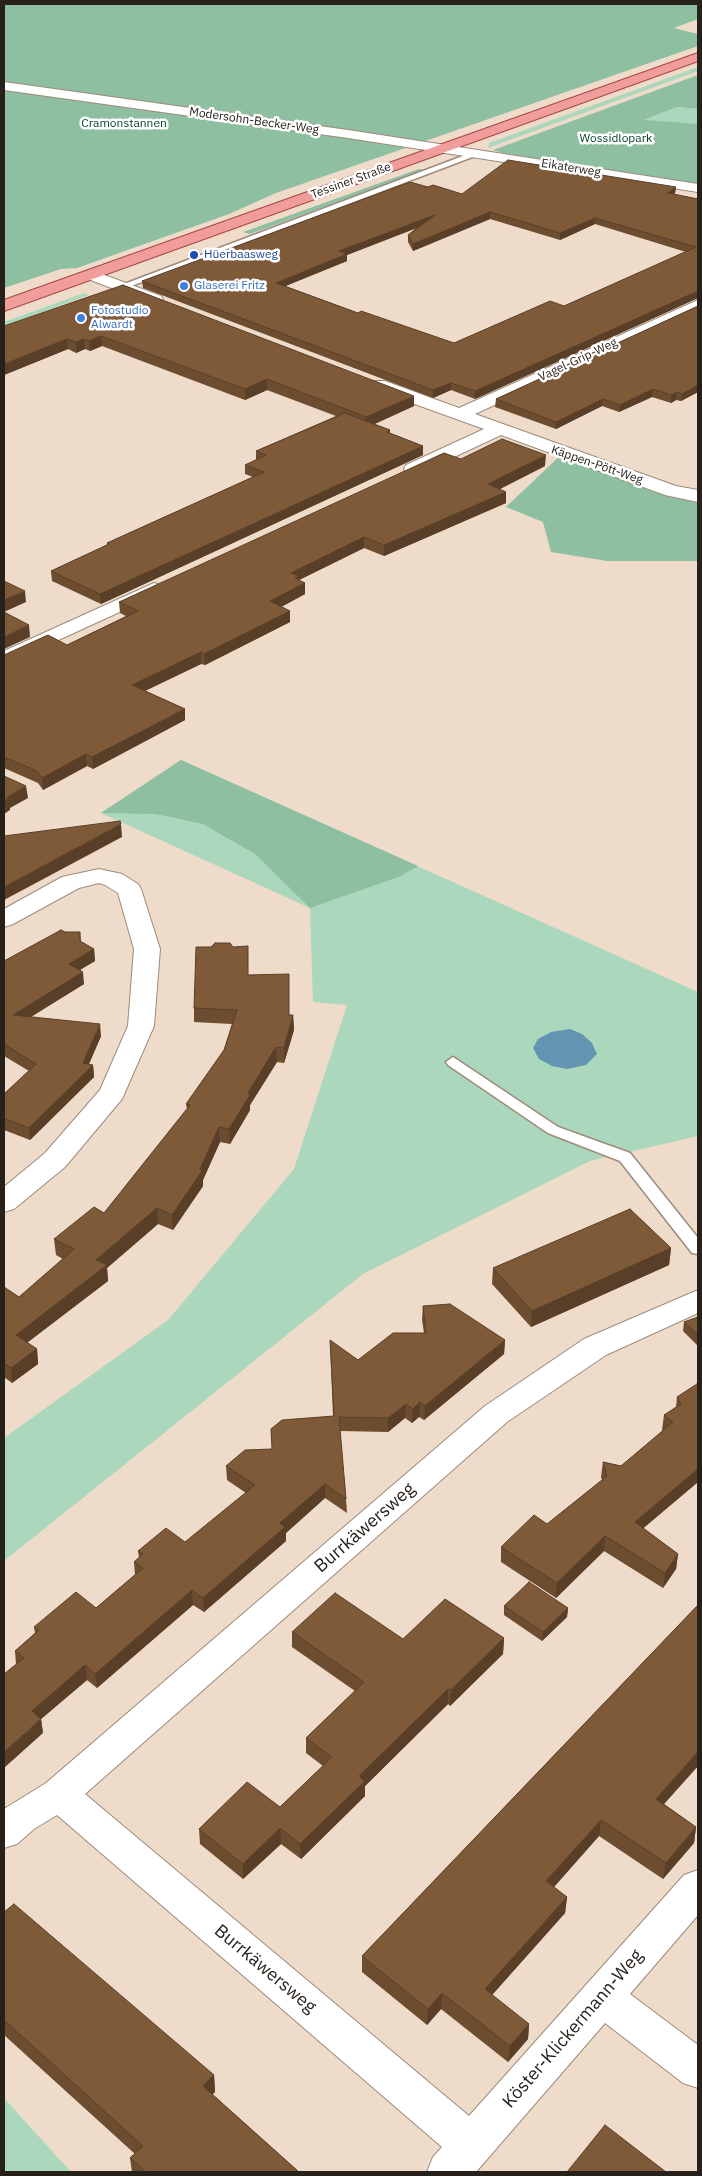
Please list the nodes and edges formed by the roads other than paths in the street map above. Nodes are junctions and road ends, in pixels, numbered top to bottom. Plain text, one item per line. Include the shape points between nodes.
1 (698, 58) edge
2 (4, 86) edge
3 (444, 148) junction
4 (486, 154) junction
5 (698, 188) edge
6 (91, 275) junction
7 (123, 286) junction
8 (172, 305) edge
9 (698, 305) edge
10 (4, 306) edge
11 (366, 380) edge
12 (458, 415) junction
13 (498, 430) junction
14 (399, 476) edge
15 (698, 496) edge
16 (174, 580) edge
17 (4, 659) edge
18 (4, 919) edge
19 (453, 1062) dead end
20 (4, 1202) edge
21 (698, 1249) edge
22 (698, 1301) edge
23 (58, 1794) junction
24 (4, 1832) edge
25 (698, 1886) edge
26 (602, 1997) junction
27 (698, 2070) edge
28 (460, 2158) edge

1 - 3 main road, Tessiner Straße
2 - 3 street, Modersohn-Becker-Weg
3 - 4 street, Eikaterweg
3 - 6 main road, Tessiner Straße
4 - 5 street, Eikaterweg
4 - 7 lane, Tessiner Straße
6 - 7 street
6 - 10 main road, Tessiner Straße
7 - 8 street
9 - 12 street, Vagel-Grip-Weg
11 - 12 street, Käppen-Pött-Weg
12 - 13 street, Käppen-Pött-Weg
13 - 14 street
13 - 15 street, Käppen-Pött-Weg via 672,491
16 - 17 street
18 - 20 street via 71,882 99,876 113,879 129,889 147,949 141,1026 112,1093 55,1160
19 - 21 lane via 553,1130 624,1157
22 - 23 street, Burrkäwersweg via 594,1346 496,1414
23 - 24 street, Burrkäwersweg
23 - 28 street, Burrkäwersweg
25 - 26 street, Köster-Klickermann-Weg
26 - 27 street
26 - 28 street, Köster-Klickermann-Weg

